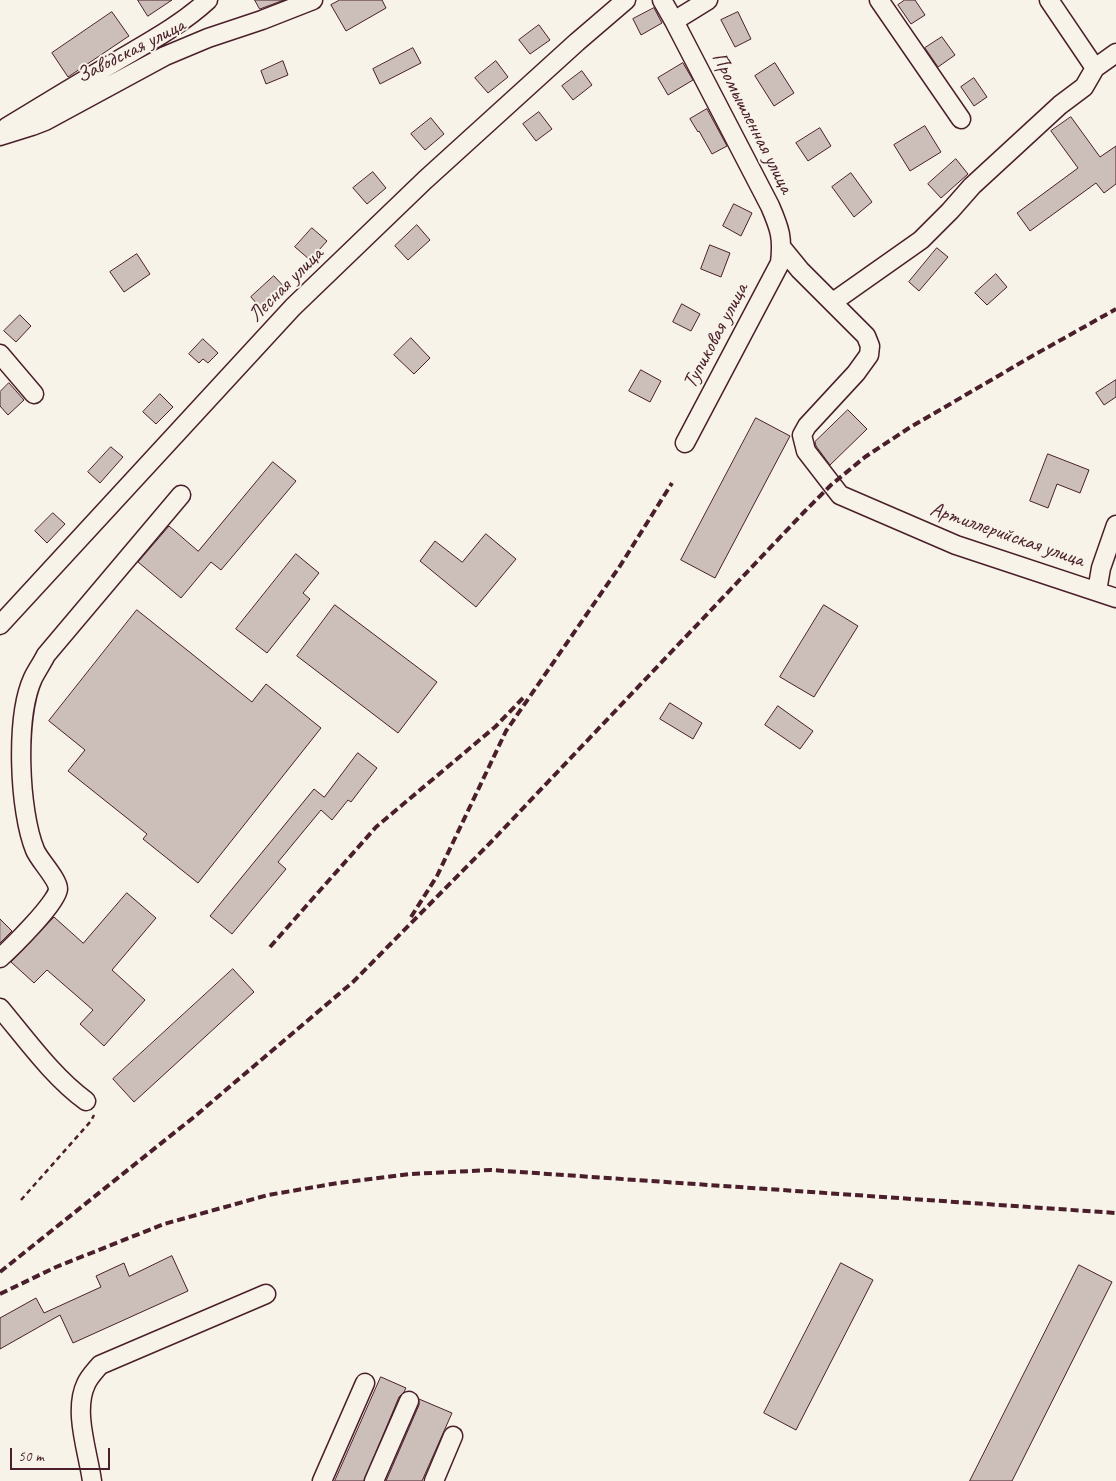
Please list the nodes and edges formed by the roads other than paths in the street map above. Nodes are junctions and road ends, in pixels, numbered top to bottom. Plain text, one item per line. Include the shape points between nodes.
1 (208, 0) edge
2 (313, 0) edge
3 (626, 0) edge
4 (662, 0) edge
5 (708, 0) edge
6 (879, 0) edge
7 (1049, 0) edge
8 (674, 21) junction
9 (1116, 53) edge
10 (1096, 68) junction
11 (961, 119) dead end
12 (0, 132) edge
13 (0, 136) edge
14 (782, 248) junction
15 (833, 302) junction
16 (0, 354) edge
17 (34, 394) dead end
18 (685, 443) dead end
19 (181, 495) dead end
20 (1116, 525) edge
21 (1097, 591) junction
22 (1116, 598) edge
23 (0, 624) edge
24 (0, 958) edge
25 (0, 1008) edge
26 (86, 1101) road end
27 (266, 1294) dead end
28 (365, 1382) dead end
29 (409, 1401) dead end
30 (454, 1436) dead end
31 (92, 1481) edge
32 (322, 1481) edge
33 (374, 1481) edge
34 (434, 1481) edge

1 - 12 lane via 154,39
2 - 13 lane, Заводская улица via 174,52 45,121
3 - 23 lane, Лесная улица via 425,180 293,307
4 - 8 lane, Промышленная улица
5 - 8 lane
6 - 11 lane
7 - 10 lane
8 - 14 lane, Промышленная улица via 770,206 780,230
9 - 10 lane
10 - 15 lane via 1084,87 972,186 921,240
14 - 15 lane
14 - 18 lane, Тупиковая улица via 780,263
15 - 21 lane, Артиллерийская улица via 866,336 869,355 802,435 806,451 840,494 956,545
16 - 17 lane
19 - 24 lane via 46,655 32,679 23,713 21,746 25,816 35,850 58,889 56,898
20 - 21 lane via 1101,568
21 - 22 lane, Артиллерийская улица
25 - 26 lane via 61,1080
27 - 31 lane via 100,1365 85,1385 81,1400 81,1422
28 - 32 lane
29 - 33 lane
30 - 34 lane

